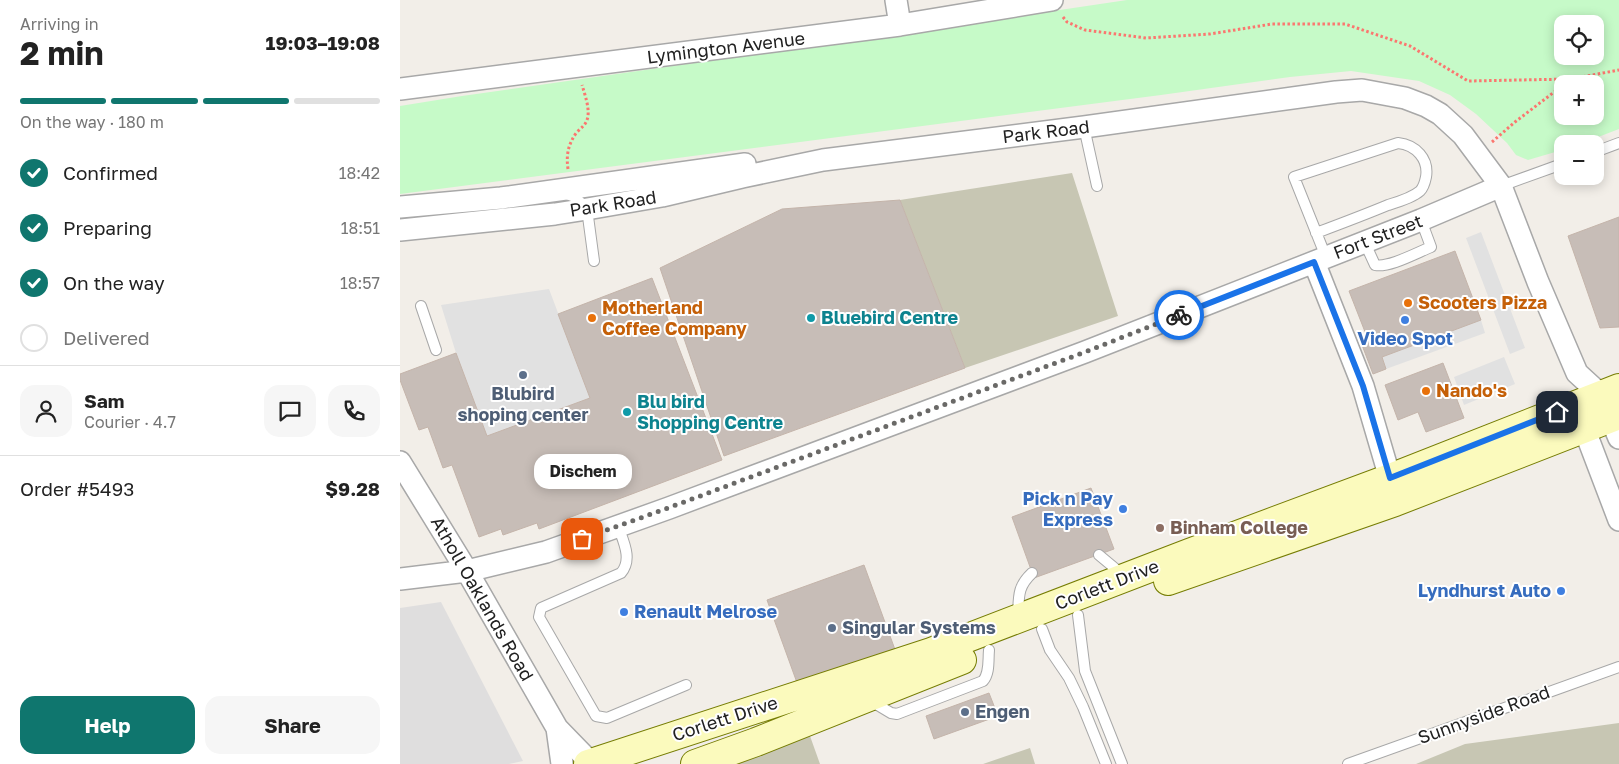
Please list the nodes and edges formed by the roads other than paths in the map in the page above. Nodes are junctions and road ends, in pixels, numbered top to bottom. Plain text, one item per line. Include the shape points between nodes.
1 (896, 0) edge
2 (1052, 0) edge
3 (1048, 1) edge
4 (900, 25) junction
5 (400, 90) edge
6 (1084, 127) junction
7 (1619, 143) edge
8 (1604, 149) edge
9 (763, 167) junction
10 (1554, 167) edge
11 (1097, 186) dead end
12 (1501, 186) junction
13 (564, 190) junction
14 (400, 206) edge
15 (587, 209) junction
16 (1421, 220) junction
17 (400, 230) edge
18 (1316, 233) junction
19 (1364, 241) junction
20 (1320, 259) junction
21 (594, 261) dead end
22 (421, 306) dead end
23 (436, 350) dead end
24 (1577, 373) junction
25 (1614, 411) edge
26 (1580, 417) junction
27 (402, 461) edge
28 (1390, 478) junction
29 (1619, 520) edge
30 (618, 526) junction
31 (1099, 555) dead end
32 (467, 571) junction
33 (1032, 573) dead end
34 (1125, 578) junction
35 (400, 579) edge
36 (1078, 615) junction
37 (1030, 624) junction
38 (1619, 667) edge
39 (686, 685) dead end
40 (557, 728) junction
41 (562, 764) edge
42 (590, 764) edge
43 (696, 764) edge
44 (1106, 764) edge
45 (1122, 764) edge
46 (1348, 764) edge

1 - 4 street
2 - 3 street, Lymington Avenue
3 - 4 street, Lymington Avenue
4 - 5 street, Lymington Avenue
6 - 9 street, Park Road
6 - 11 lane
6 - 12 street, Park Road via 1362,90 1405,98 1426,106 1450,122
7 - 8 lane
9 - 13 street, Park Road
9 - 15 street, Park Road via 662,196
10 - 12 lane, Fort Street
12 - 16 street, Fort Street
12 - 24 street, Park Road
13 - 14 street, Park Road
13 - 15 lane
15 - 17 street, Park Road
15 - 21 lane
16 - 19 street, Fort Street
16 - 19 lane via 1431,247 1391,263 1375,265
18 - 18 lane via 1294,177 1398,143 1413,147 1420,154 1426,172 1420,191
18 - 20 lane
19 - 20 street, Fort Street
20 - 28 street
20 - 30 street, Fort Street via 1085,352
22 - 23 lane
24 - 25 street
24 - 26 street
25 - 26 main road, Corlett Drive
26 - 28 main road, Corlett Drive
26 - 29 street
26 - 36 main road, Corlett Drive via 1395,502 1135,592
27 - 32 street, Atholl Oaklands Road
28 - 34 main road, Corlett Drive
30 - 32 street, Fort Street via 546,552
30 - 39 lane via 627,556 621,573 541,608 539,617 596,716 607,718
31 - 34 lane
32 - 35 street, Fort Street
32 - 40 street, Atholl Oaklands Road
33 - 37 lane via 1019,589
34 - 37 main road, Corlett Drive
36 - 37 main road, Corlett Drive
36 - 45 lane via 1085,671
37 - 42 main road, Corlett Drive via 931,652
37 - 43 main road, Corlett Drive via 989,650
37 - 44 lane via 1069,678
38 - 46 lane, Sunnyside Road
40 - 41 street, Atholl Oaklands Road
40 - 42 street, Atholl Oaklands Road

